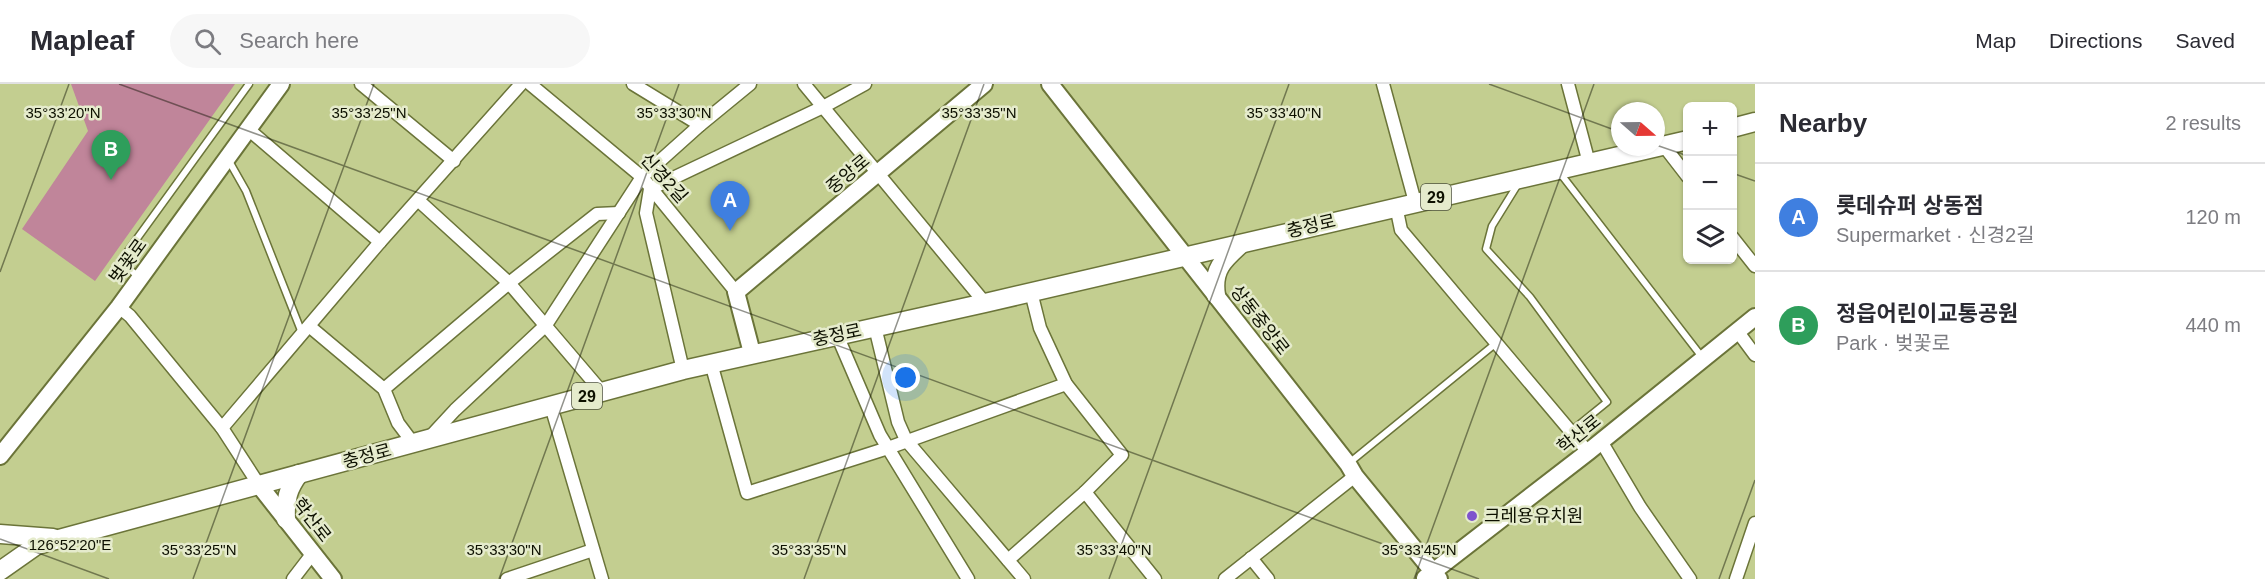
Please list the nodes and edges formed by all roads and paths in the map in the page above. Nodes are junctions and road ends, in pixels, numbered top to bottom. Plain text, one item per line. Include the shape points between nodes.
1 (249, 84) edge
2 (280, 84) edge
3 (361, 84) edge
4 (521, 84) edge
5 (530, 84) edge
6 (633, 84) edge
7 (750, 84) edge
8 (804, 84) edge
9 (865, 84) edge
10 (984, 84) edge
11 (1050, 84) edge
12 (1383, 84) edge
13 (1568, 84) edge
14 (823, 107) junction
15 (1755, 122) edge
16 (700, 125) junction
17 (1737, 127) edge
18 (248, 129) junction
19 (1683, 141) edge
20 (1665, 146) edge
21 (1665, 147) edge
22 (1620, 156) edge
23 (227, 159) junction
24 (454, 161) junction
25 (1589, 163) junction
26 (1559, 171) junction
27 (1683, 171) edge
28 (879, 174) junction
29 (642, 177) junction
30 (1521, 179) junction
31 (650, 189) junction
32 (419, 201) junction
33 (1415, 202) junction
34 (1396, 206) junction
35 (619, 213) junction
36 (380, 242) junction
37 (1244, 242) junction
38 (1737, 243) edge
39 (1185, 256) junction
40 (1755, 266) edge
41 (141, 278) junction
42 (509, 283) junction
43 (736, 292) junction
44 (1032, 292) junction
45 (1215, 295) junction
46 (985, 303) junction
47 (119, 308) junction
48 (1755, 317) edge
49 (546, 325) junction
50 (875, 327) junction
51 (306, 330) junction
52 (1738, 332) junction
53 (837, 335) junction
54 (1495, 345) junction
55 (752, 353) junction
56 (1755, 355) edge
57 (1702, 358) junction
58 (711, 363) junction
59 (683, 370) junction
60 (1066, 384) junction
61 (384, 389) junction
62 (602, 392) junction
63 (551, 406) junction
64 (222, 428) junction
65 (1570, 432) junction
66 (906, 440) junction
67 (420, 441) junction
68 (1601, 441) junction
69 (888, 448) junction
70 (1588, 452) junction
71 (0, 456) edge
72 (1352, 470) junction
73 (299, 474) junction
74 (259, 485) junction
75 (1085, 492) junction
76 (286, 519) junction
77 (1755, 523) edge
78 (0, 534) edge
79 (64, 538) junction
80 (593, 550) junction
81 (313, 553) junction
82 (1251, 558) junction
83 (1008, 560) junction
84 (0, 571) edge
85 (1432, 577) edge
86 (293, 579) edge
87 (333, 579) edge
88 (507, 579) edge
89 (602, 579) edge
90 (968, 579) edge
91 (1024, 579) edge
92 (1155, 579) edge
93 (1225, 579) edge
94 (1268, 579) edge
95 (1690, 579) edge
96 (1736, 579) edge

1 - 41 lane via 120,262
2 - 18 street, 벚꽃로
3 - 24 street
4 - 24 street
5 - 29 street, 신경2길
6 - 16 street
7 - 16 street
8 - 14 street
9 - 14 street
10 - 28 street, 중앙로
11 - 39 street, 상동중앙로
12 - 33 street
13 - 25 street
14 - 28 street
14 - 31 street
15 - 17 main road
16 - 29 street
18 - 23 street, 벚꽃로
18 - 36 street
19 - 20 main road, 충정로 / 29
21 - 27 street
22 - 25 main road, 충정로 / 29
23 - 41 street, 벚꽃로
23 - 51 lane via 246,191
24 - 32 street
25 - 26 main road, 충정로 / 29
26 - 30 main road, 충정로 / 29
26 - 57 lane
28 - 43 street, 중앙로
28 - 46 street
29 - 31 street, 신경2길
29 - 35 street
30 - 33 main road, 충정로 / 29
30 - 65 lane via 1492,226 1486,249 1530,297 1607,402
31 - 43 street, 신경2길
31 - 59 street via 646,213
32 - 36 street
32 - 42 street
33 - 34 main road, 충정로 / 29
34 - 37 main road, 충정로 / 29
34 - 54 street via 1401,230
35 - 42 street via 597,214
35 - 49 street
36 - 51 street
37 - 39 main road, 충정로 / 29
37 - 45 main road via 1217,269
38 - 40 street
39 - 44 main road, 충정로 / 29
39 - 45 street, 상동중앙로
41 - 47 street, 벚꽃로
42 - 49 street
42 - 61 street
43 - 55 street, 신경2길
44 - 46 main road, 충정로 / 29
44 - 60 street via 1040,328
45 - 72 street, 상동중앙로
46 - 50 main road, 충정로 / 29
47 - 64 street via 130,316
47 - 71 street, 벚꽃로
48 - 52 street, 학산로
49 - 62 street
49 - 67 street
50 - 53 main road, 충정로 / 29
50 - 66 street
51 - 61 street
51 - 64 street
52 - 56 street
52 - 57 street, 학산로
53 - 55 main road, 충정로 / 29
53 - 69 street
54 - 65 street
54 - 72 lane
55 - 58 main road, 충정로 / 29
57 - 68 street, 학산로
58 - 59 main road, 충정로 / 29
58 - 69 street via 747,493
59 - 62 main road, 충정로 / 29
60 - 66 street
60 - 75 street via 1122,455
61 - 67 street via 398,423
62 - 63 main road, 충정로 / 29
63 - 67 main road, 충정로 / 29
63 - 80 street
64 - 74 street
65 - 70 street
66 - 69 street
66 - 83 street
67 - 73 main road, 충정로 / 29
68 - 70 street, 학산로
68 - 95 street
69 - 90 street
70 - 85 street, 학산로
72 - 82 street
72 - 85 street, 상동중앙로
73 - 74 main road, 충정로 / 29
73 - 76 main road via 286,496
74 - 76 street, 학산로
74 - 79 main road, 충정로 / 29
75 - 83 street
75 - 92 street
76 - 81 street, 학산로
77 - 96 street
78 - 79 main road
79 - 84 main road, 충정로 / 29 via 37,546
80 - 88 street
80 - 89 street
81 - 86 street
81 - 87 street, 학산로
82 - 93 street
82 - 94 street
83 - 91 street

